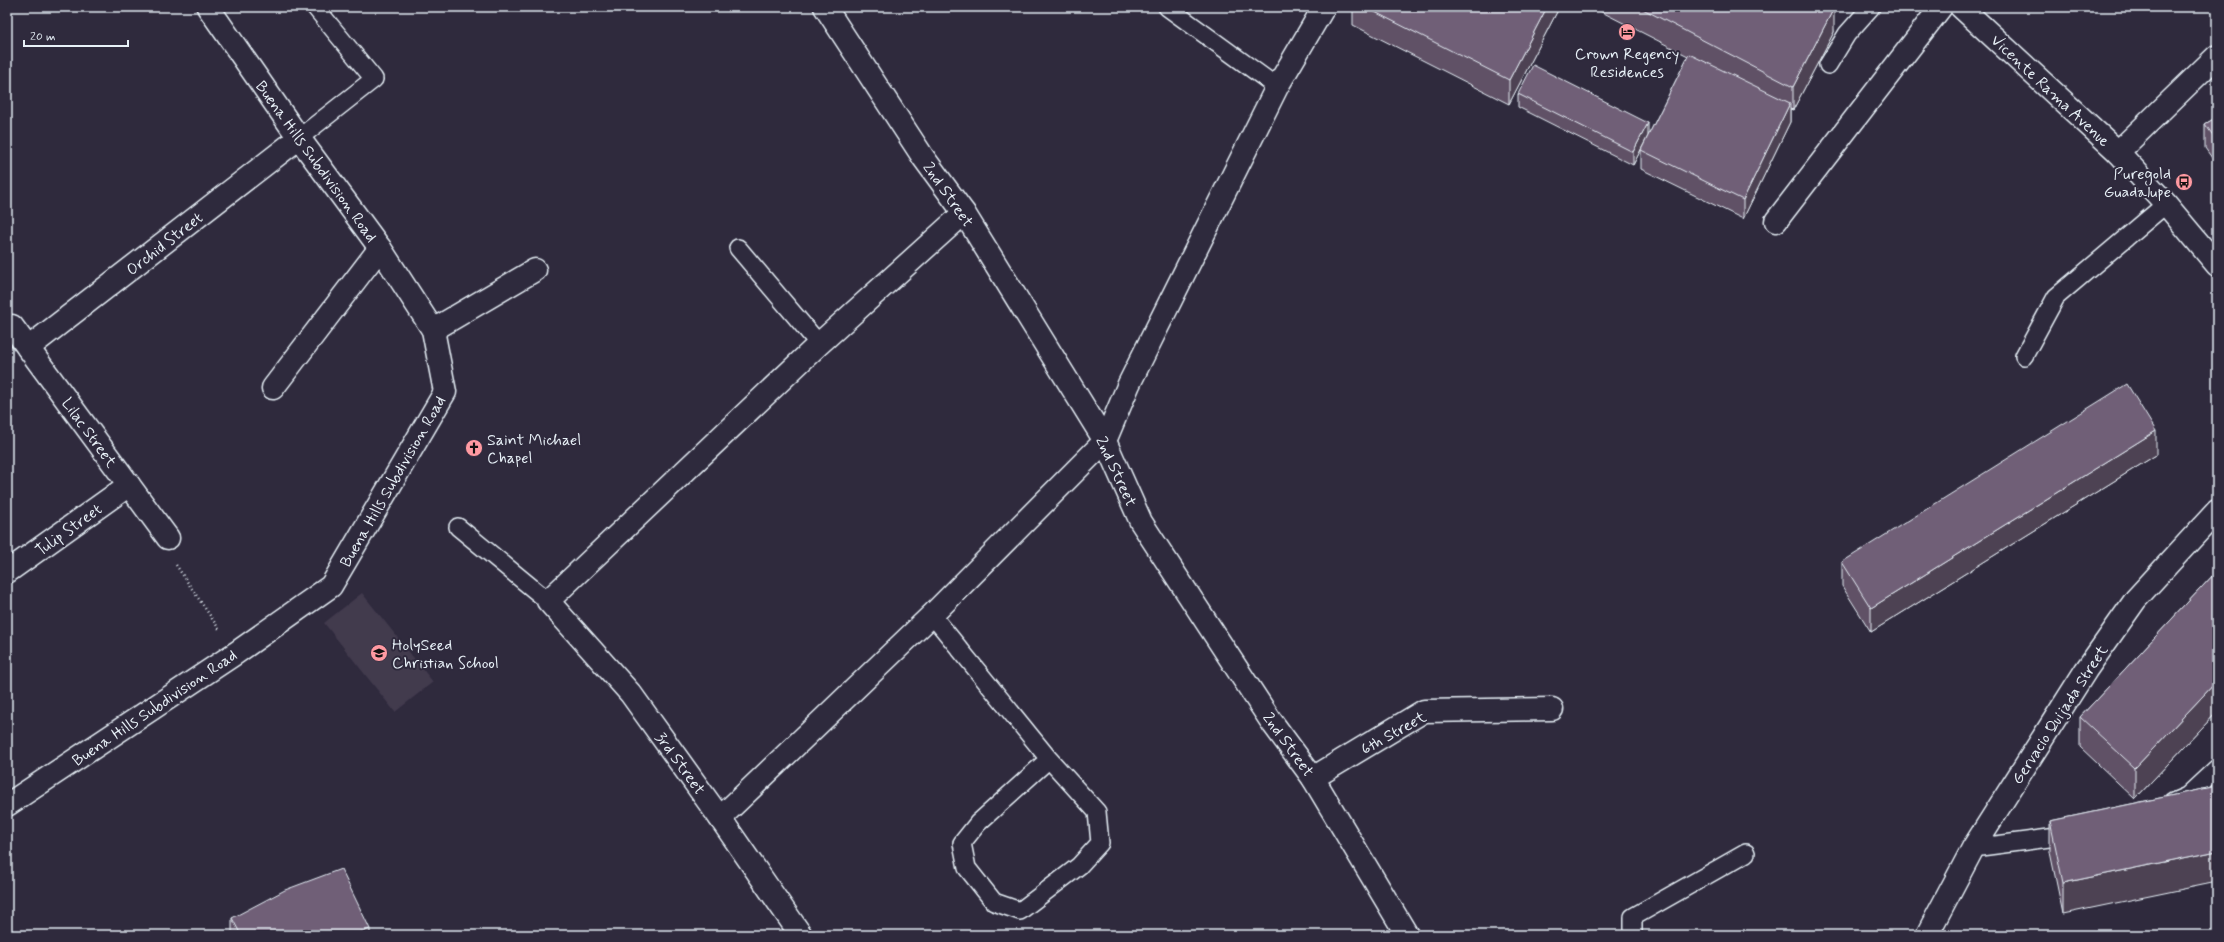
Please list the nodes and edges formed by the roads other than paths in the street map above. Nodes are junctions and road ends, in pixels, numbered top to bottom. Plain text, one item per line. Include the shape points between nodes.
1 (208, 7) edge
2 (315, 7) edge
3 (825, 7) edge
4 (1167, 7) edge
5 (1324, 7) edge
6 (1871, 7) edge
7 (1941, 7) edge
8 (1961, 7) edge
9 (2217, 56) edge
10 (1828, 64) dead end
11 (1277, 87) junction
12 (299, 138) junction
13 (2118, 152) junction
14 (2166, 204) junction
15 (964, 213) junction
16 (1776, 221) dead end
17 (380, 248) junction
18 (738, 248) dead end
19 (2217, 265) edge
20 (535, 270) dead end
21 (9, 327) edge
22 (433, 330) junction
23 (820, 344) junction
24 (28, 348) junction
25 (2024, 356) dead end
26 (273, 388) dead end
27 (1105, 441) junction
28 (129, 485) junction
29 (2217, 511) edge
30 (458, 527) dead end
31 (168, 538) road end
32 (8, 569) edge
33 (548, 601) junction
34 (932, 615) junction
35 (1552, 709) dead end
36 (1049, 759) junction
37 (2217, 768) edge
38 (1313, 778) junction
39 (7, 805) edge
40 (2160, 808) edge
41 (720, 818) junction
42 (2089, 833) edge
43 (1973, 848) junction
44 (1746, 853) dead end
45 (801, 935) edge
46 (1407, 935) edge
47 (1633, 935) edge
48 (1926, 935) edge

1 - 12 street, Buena Hills Subdivision Road
2 - 12 lane via 374,79
3 - 15 street, 2nd Street via 923,157
4 - 11 lane
5 - 11 street
6 - 10 lane via 1847,34
7 - 16 street
8 - 13 street, Vicente Rama Avenue
9 - 13 street
11 - 27 street via 1129,384
12 - 17 street, Buena Hills Subdivision Road
12 - 24 street, Orchid Street
13 - 14 street, Vicente Rama Avenue
14 - 19 street, Vicente Rama Avenue
14 - 25 lane via 2056,297
15 - 23 street
15 - 27 street, 2nd Street
17 - 22 street, Buena Hills Subdivision Road
17 - 26 street
18 - 23 lane
20 - 22 street
21 - 24 street, Lilac Street
22 - 39 street, Buena Hills Subdivision Road via 445,392 331,586 236,653
23 - 33 street
24 - 28 street, Lilac Street
27 - 34 street
27 - 38 street, 2nd Street via 1140,522 1271,721
28 - 31 street, Lilac Street
28 - 32 street, Tulip Street
29 - 43 street, Gervacio Quijada Street via 2136,599 2086,670
30 - 33 lane
33 - 41 street, 3rd Street via 631,694
34 - 36 lane
34 - 41 street
35 - 38 street, 6th Street via 1424,711
36 - 36 lane via 1097,812 1100,843 1080,866 1020,911 994,902 967,868 962,843 978,823
37 - 40 lane via 2188,796
38 - 46 street, 2nd Street
41 - 45 street, 3rd Street
42 - 43 lane
43 - 48 street, Gervacio Quijada Street
44 - 47 lane via 1633,917

